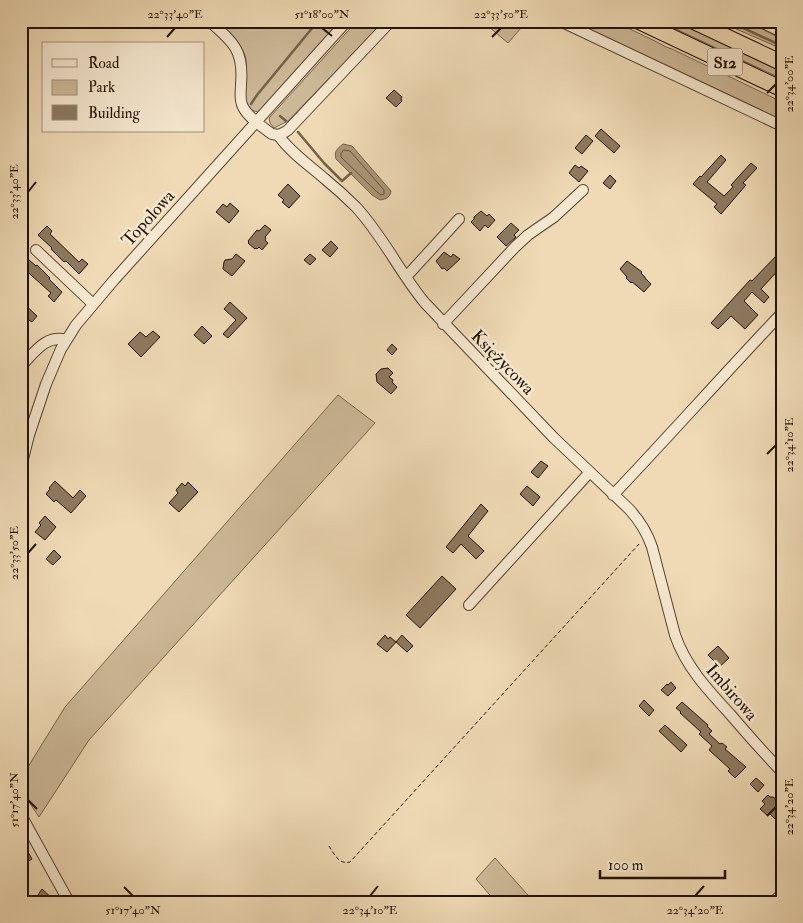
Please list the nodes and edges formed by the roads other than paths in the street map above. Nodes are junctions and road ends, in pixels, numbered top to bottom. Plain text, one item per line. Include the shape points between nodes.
1 (209, 21) edge
2 (347, 21) edge
3 (391, 21) edge
4 (560, 21) edge
5 (638, 21) edge
6 (693, 21) edge
7 (759, 21) edge
8 (782, 32) edge
9 (782, 63) edge
10 (782, 89) edge
11 (257, 122) junction
12 (782, 126) edge
13 (278, 135) junction
14 (583, 190) dead end
15 (459, 219) dead end
16 (36, 250) dead end
17 (406, 277) junction
18 (93, 304) junction
19 (782, 313) edge
20 (443, 324) junction
21 (66, 340) junction
22 (21, 366) edge
23 (23, 471) edge
24 (589, 472) junction
25 (614, 495) junction
26 (469, 605) dead end
27 (682, 653) joint
28 (782, 772) edge
29 (21, 815) edge
30 (782, 894) edge
31 (70, 902) edge
32 (773, 902) edge

1 - 11 street, Księżycowa via 238,50 242,62 240,97 247,113
2 - 11 street, Topolowa
3 - 13 street via 288,130
4 - 12 street
5 - 10 highway, S12
6 - 9 highway, S12
7 - 8 street
11 - 13 street, Księżycowa
11 - 18 street, Topolowa
13 - 17 street, Księżycowa via 294,154 364,216
14 - 20 street via 515,247
15 - 17 street
16 - 18 street
17 - 20 street, Księżycowa
18 - 21 street, Topolowa
19 - 25 street
20 - 24 street, Księżycowa
21 - 22 street via 47,341
21 - 23 street, Topolowa via 40,400 27,442
24 - 25 street, Księżycowa
24 - 26 street
25 - 27 street, Księżycowa via 635,516 648,537
27 - 28 street, Imbirowa via 699,679
29 - 31 street
30 - 32 street

